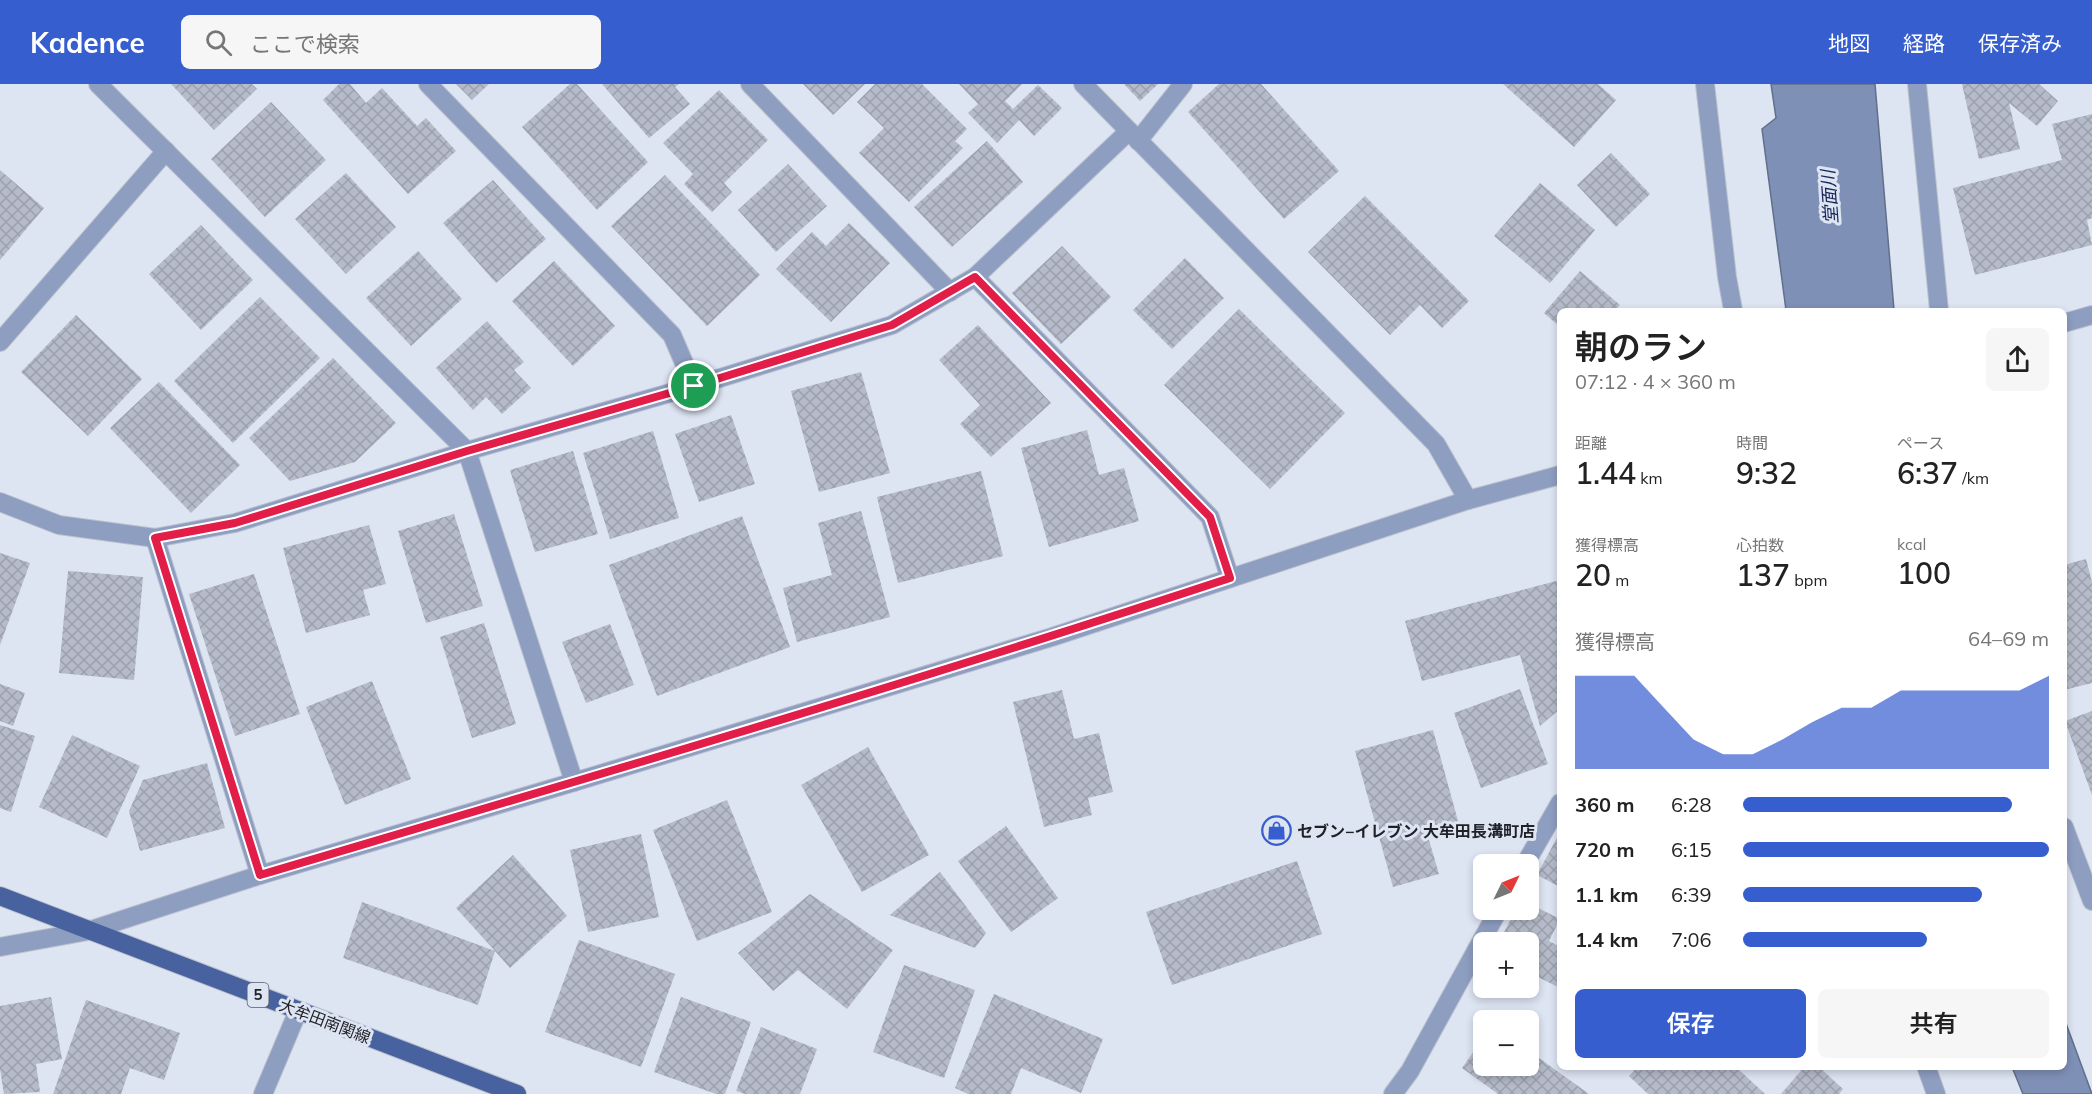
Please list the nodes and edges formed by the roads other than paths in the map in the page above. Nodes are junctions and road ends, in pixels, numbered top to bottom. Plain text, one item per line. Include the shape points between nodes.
1 (98, 84) edge
2 (428, 84) edge
3 (750, 84) edge
4 (1083, 84) edge
5 (1183, 84) edge
6 (1705, 84) edge
7 (1917, 84) edge
8 (1133, 136) junction
9 (166, 151) junction
10 (975, 277) junction
11 (950, 292) junction
12 (1733, 308) edge
13 (1939, 308) edge
14 (2092, 315) edge
15 (2067, 322) edge
16 (0, 342) edge
17 (694, 386) junction
18 (467, 451) junction
19 (1557, 476) edge
20 (1468, 500) junction
21 (0, 502) edge
22 (155, 538) junction
23 (1230, 578) junction
24 (573, 782) junction
25 (1557, 808) edge
26 (2067, 835) edge
27 (1531, 854) edge
28 (260, 875) junction
29 (0, 896) edge
30 (2092, 901) edge
31 (1493, 920) edge
32 (88, 931) junction
33 (0, 947) edge
34 (298, 1011) junction
35 (1927, 1070) edge
36 (264, 1094) edge
37 (517, 1094) edge
38 (1393, 1094) edge
39 (1936, 1094) edge

1 - 9 street
2 - 17 street via 672,335
3 - 11 street
4 - 8 street
5 - 8 street
6 - 12 street
7 - 13 street
8 - 10 street
8 - 20 street via 1436,444
9 - 16 street
9 - 18 street
10 - 11 street
10 - 23 street via 1210,517
11 - 17 street via 892,325
14 - 15 street
17 - 18 street
18 - 22 street via 235,523
18 - 24 street
19 - 20 street
20 - 23 street
21 - 22 street via 59,525
22 - 28 street
23 - 24 street via 1052,637
24 - 28 street
25 - 27 street
26 - 30 street
28 - 32 street
29 - 32 main road, 大牟田南関線 / 5
31 - 38 street via 1410,1071
32 - 33 street
32 - 34 main road, 大牟田南関線 / 5
34 - 36 street
34 - 37 main road, 大牟田南関線 / 5
35 - 39 street

